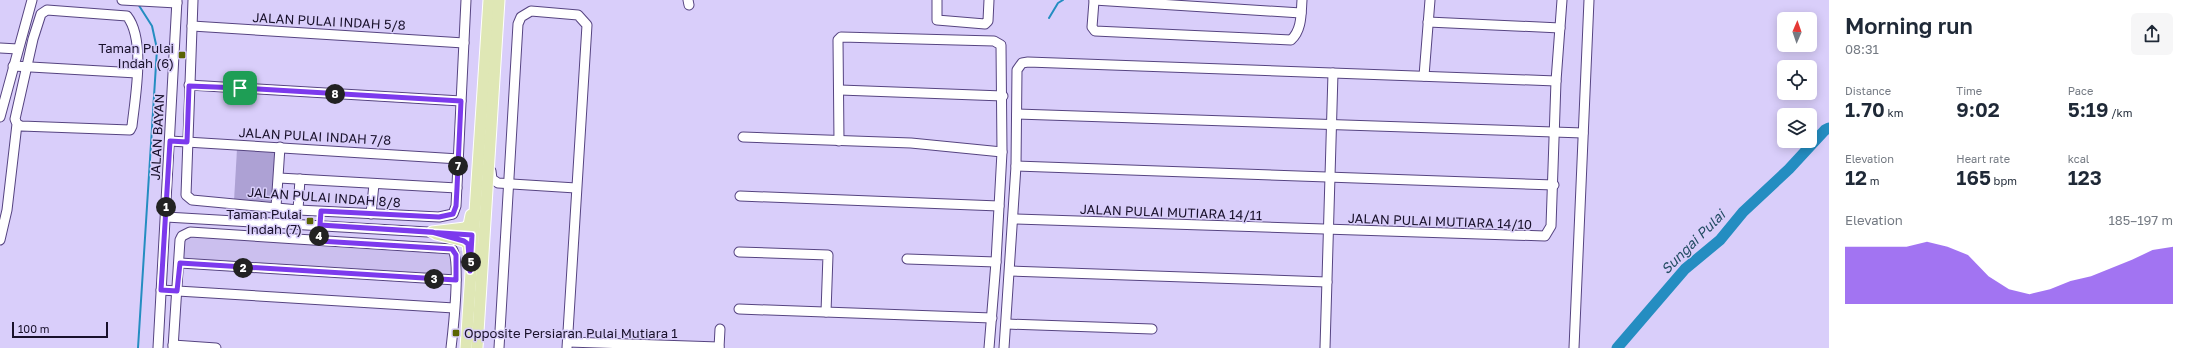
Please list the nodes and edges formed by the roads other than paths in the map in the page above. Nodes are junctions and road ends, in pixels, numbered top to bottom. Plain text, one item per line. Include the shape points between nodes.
1 (32, 0) edge
2 (122, 0) edge
3 (193, 0) edge
4 (466, 0) edge
5 (489, 0) edge
6 (500, 0) edge
7 (936, 0) edge
8 (989, 0) edge
9 (1302, 0) edge
10 (1430, 0) edge
11 (1562, 0) edge
12 (1589, 0) edge
13 (177, 1) edge
14 (1094, 1) edge
15 (1301, 13) junction
16 (1428, 22) junction
17 (192, 26) junction
18 (1560, 28) junction
19 (464, 43) junction
20 (0, 48) edge
21 (18, 49) junction
22 (14, 66) junction
23 (28, 68) junction
24 (137, 73) junction
25 (1333, 73) junction
26 (1424, 76) junction
27 (1556, 81) junction
28 (189, 86) junction
29 (840, 90) junction
30 (1003, 96) junction
31 (461, 101) junction
32 (1, 107) edge
33 (1017, 114) junction
34 (0, 117) edge
35 (17, 124) junction
36 (1332, 125) junction
37 (1555, 133) junction
38 (1583, 133) junction
39 (743, 138) dead end
40 (170, 141) junction
41 (839, 141) junction
42 (187, 142) junction
43 (280, 148) junction
44 (489, 148) junction
45 (1002, 152) junction
46 (459, 159) junction
47 (1016, 166) junction
48 (278, 178) junction
49 (1330, 178) junction
50 (300, 179) junction
51 (374, 184) junction
52 (509, 184) junction
53 (1554, 185) junction
54 (457, 188) junction
55 (576, 188) junction
56 (740, 196) dead end
57 (475, 197) junction
58 (999, 206) junction
59 (276, 207) junction
60 (298, 210) junction
61 (321, 211) junction
62 (372, 214) junction
63 (166, 217) junction
64 (1013, 220) junction
65 (320, 225) junction
66 (1328, 230) junction
67 (432, 232) junction
68 (478, 235) junction
69 (0, 240) edge
70 (319, 241) junction
71 (738, 252) dead end
72 (907, 258) dead end
73 (996, 262) junction
74 (180, 263) junction
75 (470, 271) junction
76 (1010, 271) junction
77 (456, 280) junction
78 (1327, 282) junction
79 (161, 290) junction
80 (177, 291) junction
81 (454, 308) junction
82 (739, 309) dead end
83 (826, 312) junction
84 (992, 318) junction
85 (1007, 324) junction
86 (720, 329) dead end
87 (1152, 329) dead end
88 (567, 345) edge
89 (173, 347) edge
90 (158, 348) edge
91 (216, 348) edge
92 (451, 348) edge
93 (466, 348) edge
94 (477, 348) edge
95 (499, 348) edge
96 (719, 348) edge
97 (989, 348) edge
98 (1004, 348) edge
99 (1325, 348) edge
100 (1574, 348) edge

1 - 21 street
2 - 13 street
3 - 17 street
4 - 19 street
5 - 57 main road
6 - 44 main road
7 - 8 street via 937,20 985,24 988,21
9 - 15 street
10 - 16 street
11 - 18 street, JALAN PULAI MUTIARA 14/10
12 - 38 street
13 - 40 street, JALAN BAYAN
14 - 15 street
14 - 15 street via 1092,27 1095,31 1291,40 1296,35
16 - 18 street
16 - 26 street
17 - 19 street, JALAN PULAI INDAH 5/8
17 - 28 street
18 - 27 street, JALAN PULAI MUTIARA 14/10
19 - 31 street
20 - 21 street
21 - 22 street
22 - 23 street
22 - 32 street
23 - 24 street
23 - 24 street via 40,17 47,10 124,14 131,21 137,43
23 - 35 street via 15,119
24 - 35 street via 130,130
25 - 26 street
25 - 33 street via 1028,62 1022,64 1018,70
25 - 36 street
26 - 27 street
27 - 37 street, JALAN PULAI MUTIARA 14/10
28 - 31 street
28 - 42 street
29 - 30 street
29 - 30 street via 838,40 841,37 994,41 1001,45 1002,49
29 - 41 street
30 - 45 street
31 - 46 street
32 - 34 street
33 - 36 street
33 - 47 street
35 - 69 street via 7,210
36 - 37 street
36 - 49 street
37 - 38 street
37 - 53 street, JALAN PULAI MUTIARA 14/10
38 - 100 street
39 - 41 street
40 - 42 street, JALAN PULAI INDAH 7/8
40 - 63 street, JALAN BAYAN
41 - 45 street via 911,143
42 - 43 street, JALAN PULAI INDAH 7/8
42 - 59 street, JALAN PULAI INDAH 8/8 via 186,195 192,200
43 - 46 street, JALAN PULAI INDAH 7/8
43 - 48 street
44 - 52 street via 492,179 495,182
44 - 68 main road
45 - 58 street
46 - 54 street
47 - 49 street
47 - 64 street
48 - 50 street
48 - 59 street
49 - 53 street
49 - 66 street
50 - 51 street
50 - 60 street
51 - 54 street
51 - 62 street
52 - 55 street
52 - 55 street via 518,24 521,17 531,11 578,15 587,25
52 - 95 street
53 - 66 street, JALAN PULAI MUTIARA 14/10 via 1552,226 1545,236 1540,237
54 - 62 street, JALAN PULAI INDAH 8/8 via 453,214 439,217
55 - 88 street
56 - 58 street
57 - 67 main road via 465,228
57 - 68 main road
58 - 73 street
59 - 60 street, JALAN PULAI INDAH 8/8
60 - 61 street, JALAN PULAI INDAH 8/8
61 - 62 street, JALAN PULAI INDAH 8/8
61 - 65 street
63 - 65 street
63 - 79 street, JALAN BAYAN
64 - 66 street, JALAN PULAI MUTIARA 14/11
64 - 76 street
65 - 67 street
65 - 70 street
66 - 78 street
67 - 68 street
67 - 75 main road via 467,242
68 - 75 main road
68 - 94 main road
70 - 74 street via 190,232 180,240
70 - 77 street via 452,249 456,255
71 - 83 street via 828,256
72 - 73 street
73 - 84 street
74 - 77 street
74 - 80 street
75 - 93 main road
76 - 78 street
76 - 85 street
77 - 81 street
78 - 99 street
79 - 80 street
79 - 90 street, JALAN BAYAN
80 - 81 street
80 - 89 street
81 - 92 street
82 - 83 street
83 - 84 street
84 - 97 street
85 - 87 street
85 - 98 street
86 - 96 street
88 - 96 street
89 - 91 street

